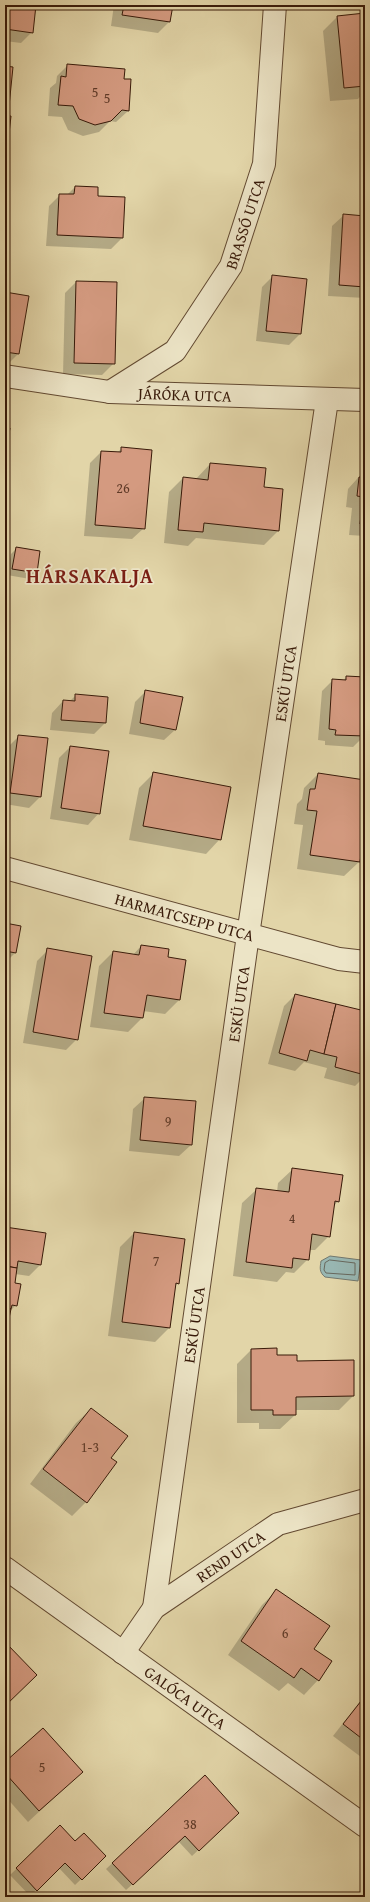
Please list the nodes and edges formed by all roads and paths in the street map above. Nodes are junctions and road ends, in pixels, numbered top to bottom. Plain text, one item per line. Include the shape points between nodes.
1 (275, 5) edge
2 (5, 376) edge
3 (110, 392) junction
4 (327, 400) junction
5 (365, 400) edge
6 (5, 868) edge
7 (248, 935) junction
8 (365, 962) edge
9 (365, 1500) edge
10 (5, 1568) edge
11 (154, 1608) junction
12 (123, 1653) junction
13 (365, 1826) edge

1 - 3 street, BRASSÓ UTCA via 264,164 231,266 175,351
2 - 3 street, JÁRÓKA UTCA
3 - 4 street, JÁRÓKA UTCA
4 - 5 street, JÁRÓKA UTCA
4 - 7 street, ESKÜ UTCA
6 - 7 street, HARMATCSEPP UTCA
7 - 8 street, HARMATCSEPP UTCA via 339,959
7 - 11 street, ESKÜ UTCA
9 - 11 street, REND UTCA via 278,1524
10 - 12 street, GALÓCA UTCA
11 - 12 street, REND UTCA
12 - 13 street, GALÓCA UTCA

